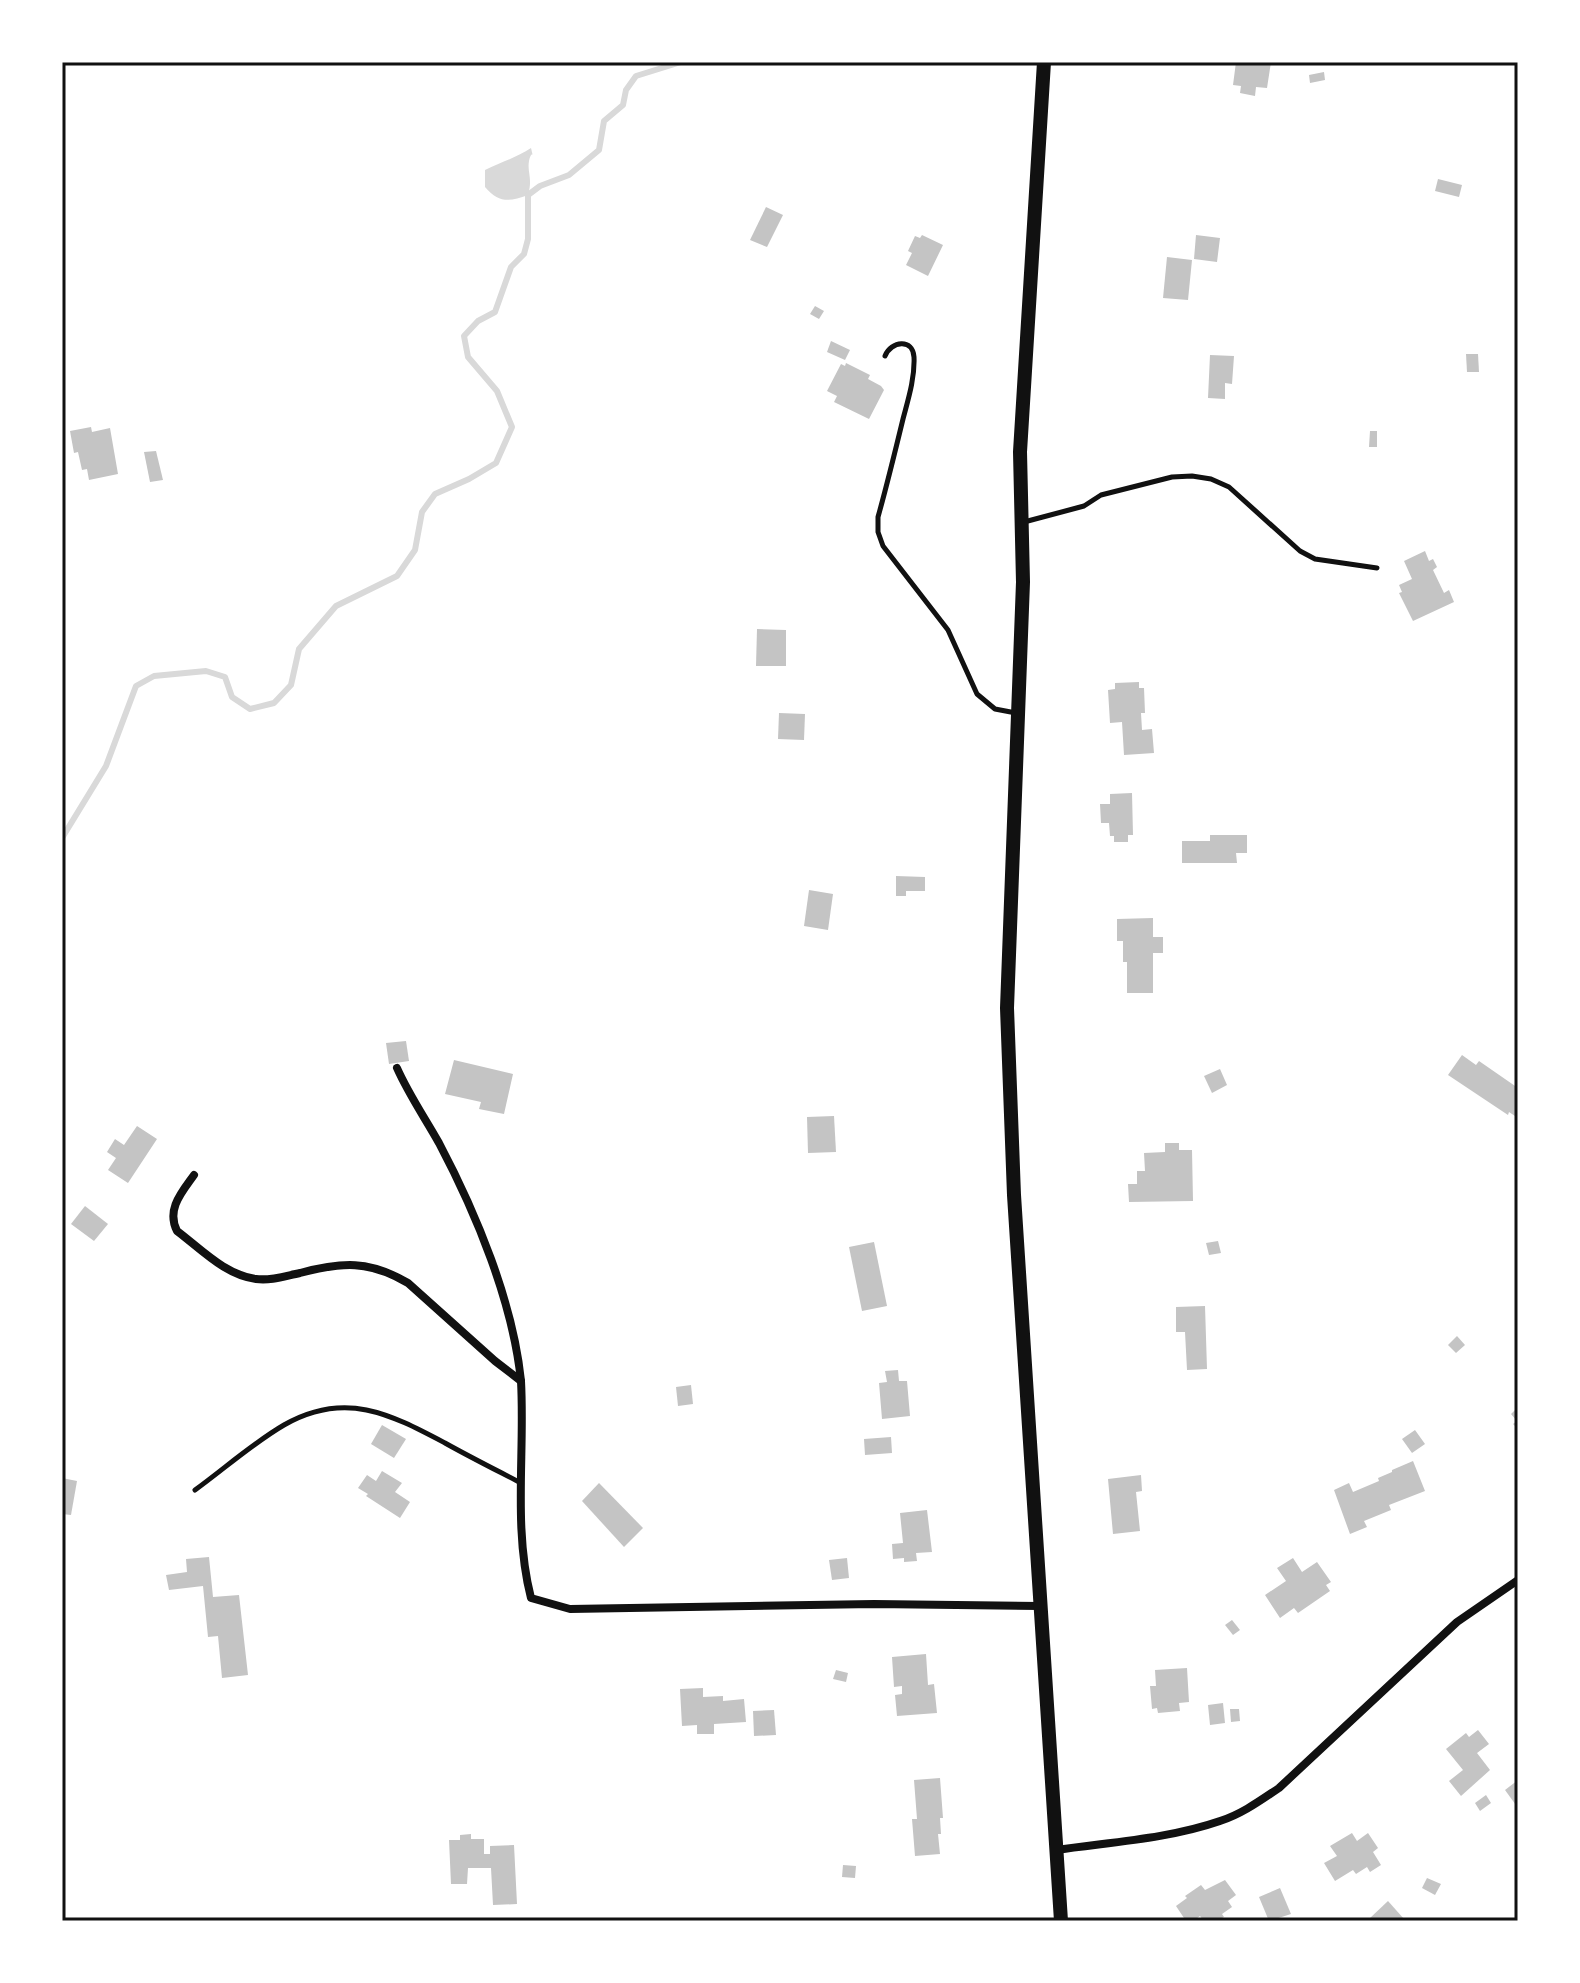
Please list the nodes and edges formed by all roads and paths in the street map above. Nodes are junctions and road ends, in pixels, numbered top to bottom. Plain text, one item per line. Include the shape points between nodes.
1 (1044, 62) edge
2 (885, 356) dead end
3 (1023, 522) junction
4 (1377, 568) dead end
5 (1017, 713) junction
6 (397, 1068) dead end
7 (194, 1175) dead end
8 (521, 1381) junction
9 (522, 1484) junction
10 (195, 1490) dead end
11 (1518, 1580) edge
12 (1040, 1606) junction
13 (1056, 1850) junction
14 (1061, 1921) edge

1 - 3 street via 1020,452
2 - 5 lane via 894,343 903,343 914,354 911,387 878,517 883,546 948,630 977,694 995,709
3 - 4 lane via 1084,506 1101,495 1192,476 1229,487 1315,559
3 - 5 street
5 - 12 street via 1009,1101
6 - 8 street via 480,1228 513,1335
7 - 8 street via 172,1211 172,1222 226,1268 257,1279 332,1264 393,1274
8 - 9 street
9 - 10 lane via 396,1417 345,1407 284,1425
9 - 12 street via 525,1576 531,1598 549,1605
11 - 13 street via 1457,1622 1279,1788 1250,1808 1188,1830
12 - 13 street
13 - 14 street

